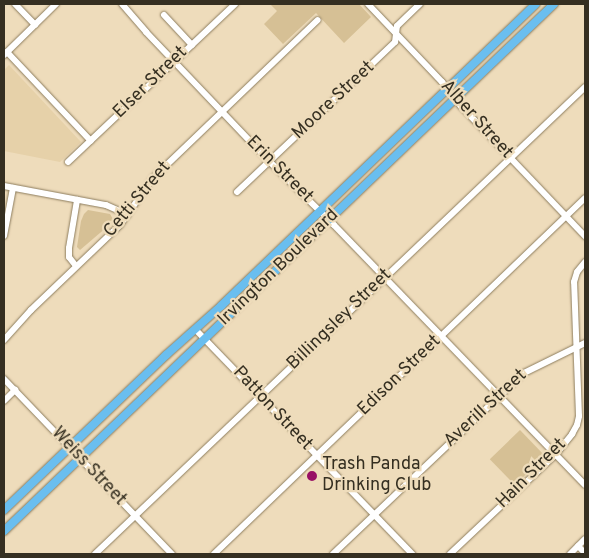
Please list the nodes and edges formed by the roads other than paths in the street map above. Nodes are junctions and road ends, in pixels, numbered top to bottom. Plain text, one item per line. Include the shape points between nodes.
1 (15, 4) edge
2 (56, 4) edge
3 (122, 4) edge
4 (235, 4) edge
5 (368, 4) edge
6 (420, 4) edge
7 (536, 4) edge
8 (554, 4) edge
9 (164, 15) dead end
10 (318, 20) dead end
11 (519, 20) junction
12 (35, 25) junction
13 (528, 29) junction
14 (396, 33) junction
15 (192, 44) junction
16 (5, 54) edge
17 (174, 62) junction
18 (585, 87) edge
19 (448, 89) junction
20 (456, 99) junction
21 (221, 111) junction
22 (91, 141) junction
23 (383, 151) junction
24 (510, 158) junction
25 (392, 160) junction
26 (269, 161) junction
27 (68, 162) dead end
28 (4, 186) edge
29 (13, 188) junction
30 (237, 192) dead end
31 (585, 198) edge
32 (77, 200) junction
33 (319, 211) junction
34 (128, 215) junction
35 (566, 216) junction
36 (329, 220) junction
37 (4, 236) edge
38 (585, 236) edge
39 (585, 262) edge
40 (76, 266) junction
41 (384, 278) junction
42 (238, 288) junction
43 (248, 298) junction
44 (195, 329) junction
45 (442, 336) junction
46 (205, 339) junction
47 (4, 340) edge
48 (585, 343) edge
49 (575, 348) junction
50 (4, 379) edge
51 (15, 390) junction
52 (127, 392) junction
53 (499, 396) junction
54 (260, 397) junction
55 (4, 401) edge
56 (137, 403) junction
57 (70, 447) junction
58 (556, 454) junction
59 (316, 456) junction
60 (80, 458) junction
61 (585, 485) edge
62 (6, 508) edge
63 (374, 515) junction
64 (135, 516) junction
65 (18, 517) junction
66 (4, 531) edge
67 (585, 539) edge
68 (578, 546) junction
69 (585, 553) edge
70 (95, 554) edge
71 (172, 554) edge
72 (214, 554) edge
73 (333, 554) edge
74 (412, 554) edge
75 (450, 554) edge
76 (570, 554) edge

1 - 12 street
2 - 12 street
3 - 17 street, Erin Street
4 - 15 street, Elser Street
5 - 14 street, Alber Street
6 - 14 street, Moore Street via 398,26
7 - 11 main road, Irvington Boulevard
8 - 13 main road, Irvington Boulevard
9 - 15 street
10 - 21 street, Cetti Street
11 - 13 main road
11 - 19 main road, Irvington Boulevard
12 - 16 street
13 - 20 main road, Irvington Boulevard
14 - 19 street, Alber Street
14 - 26 street, Moore Street via 395,42
15 - 17 street, Elser Street
16 - 22 street
17 - 21 street, Erin Street
17 - 22 street, Elser Street
18 - 24 street, Billingsley Street
19 - 20 street, Alber Street
19 - 23 main road, Irvington Boulevard
20 - 24 street, Alber Street
20 - 25 main road, Irvington Boulevard
21 - 26 street, Erin Street
21 - 34 street, Cetti Street via 145,187
22 - 27 street, Elser Street
23 - 25 main road
23 - 33 main road, Irvington Boulevard
24 - 35 street, Alber Street
24 - 41 street, Billingsley Street
25 - 36 main road, Irvington Boulevard
26 - 30 street, Moore Street
26 - 33 street, Erin Street
28 - 29 street
29 - 32 street
29 - 37 street
31 - 35 street, Edison Street
32 - 34 street via 106,205
32 - 40 street via 69,248 69,257
33 - 36 street, Erin Street
33 - 42 main road, Irvington Boulevard
34 - 40 street, Cetti Street
35 - 38 street, Alber Street
35 - 45 street, Edison Street
36 - 41 street, Erin Street
36 - 43 main road, Irvington Boulevard
39 - 49 street, Hain Street via 574,282
40 - 47 street, Cetti Street
41 - 45 street, Erin Street
41 - 54 street, Billingsley Street
42 - 43 main road
42 - 44 main road, Irvington Boulevard
43 - 46 main road, Irvington Boulevard
44 - 46 street, Patton Street
44 - 52 main road, Irvington Boulevard
45 - 53 street, Erin Street
45 - 59 street, Edison Street
46 - 54 street, Patton Street
46 - 56 main road, Irvington Boulevard
48 - 49 street, Averill Street
49 - 53 street, Averill Street via 530,368
49 - 58 street, Hain Street via 579,416 572,434
50 - 51 street, Weiss Street
51 - 55 street
51 - 57 street, Weiss Street
52 - 56 main road
52 - 57 main road, Irvington Boulevard
53 - 58 street, Erin Street
53 - 63 street, Averill Street
54 - 59 street, Patton Street
54 - 64 street, Billingsley Street
56 - 60 main road, Irvington Boulevard
57 - 60 street, Weiss Street
57 - 62 main road, Irvington Boulevard
58 - 61 street, Erin Street
58 - 75 street, Hain Street
59 - 63 street, Patton Street
59 - 72 street, Edison Street
60 - 64 street, Weiss Street
60 - 65 main road, Irvington Boulevard
62 - 65 main road
63 - 73 street, Averill Street
63 - 74 street, Patton Street
64 - 70 street, Billingsley Street
64 - 71 street, Weiss Street
65 - 66 main road, Irvington Boulevard
67 - 68 street
68 - 69 street
68 - 76 street

